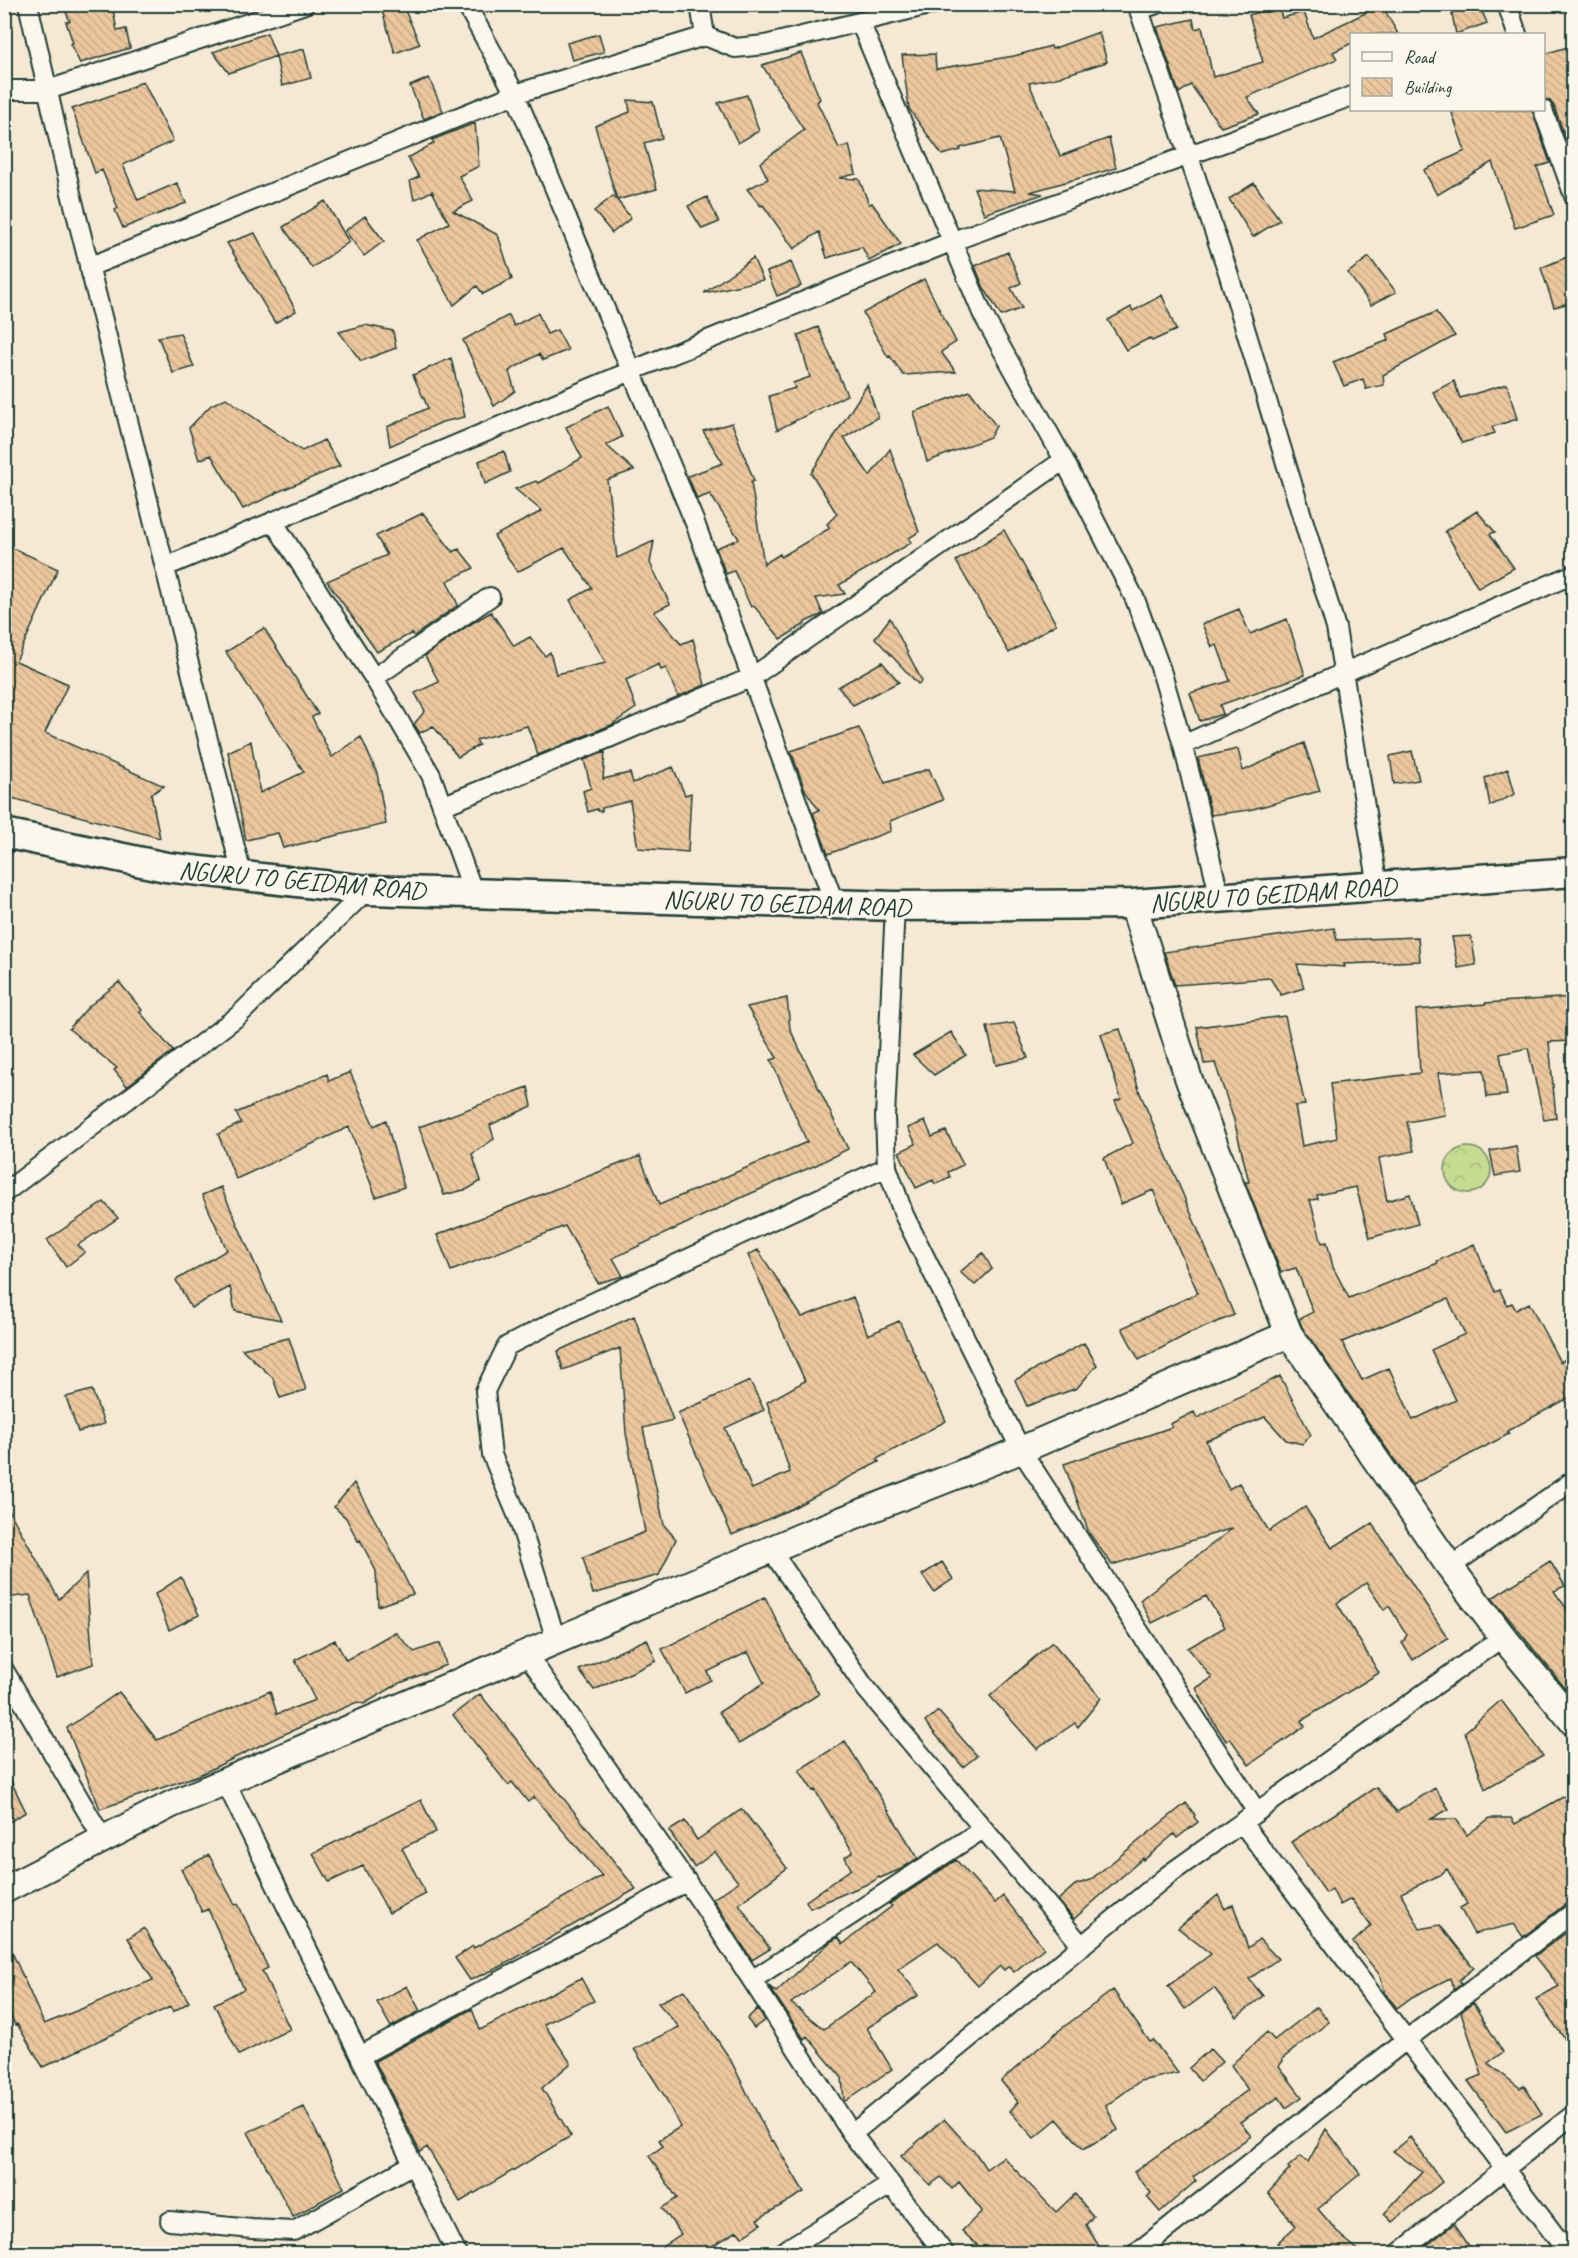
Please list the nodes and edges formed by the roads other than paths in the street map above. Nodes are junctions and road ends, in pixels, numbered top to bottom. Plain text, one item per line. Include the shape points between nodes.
1 (28, 4) edge
2 (305, 4) edge
3 (466, 4) edge
4 (700, 4) edge
5 (933, 4) edge
6 (1158, 4) edge
7 (1507, 4) edge
8 (1138, 7) edge
9 (886, 10) edge
10 (860, 22) junction
11 (1517, 33) edge
12 (705, 36) junction
13 (4, 90) edge
14 (48, 90) junction
15 (515, 94) junction
16 (1350, 97) edge
17 (1543, 111) edge
18 (1188, 156) junction
19 (1574, 196) edge
20 (953, 241) junction
21 (89, 267) junction
22 (632, 371) junction
23 (1064, 460) junction
24 (273, 522) junction
25 (165, 567) junction
26 (1574, 574) edge
27 (490, 597) dead end
28 (1343, 674) junction
29 (752, 677) junction
30 (374, 678) junction
31 (1183, 745) junction
32 (442, 806) junction
33 (4, 832) edge
34 (1574, 872) edge
35 (242, 875) junction
36 (1378, 887) junction
37 (367, 891) junction
38 (474, 894) junction
39 (1220, 898) junction
40 (835, 904) junction
41 (1133, 904) junction
42 (895, 906) junction
43 (887, 1167) junction
44 (4, 1193) edge
45 (1289, 1334) junction
46 (1021, 1450) junction
47 (1574, 1480) edge
48 (771, 1550) junction
49 (1450, 1567) junction
50 (1503, 1637) junction
51 (556, 1640) junction
52 (526, 1653) junction
53 (4, 1670) edge
54 (1574, 1723) edge
55 (225, 1781) junction
56 (1257, 1812) junction
57 (1242, 1823) junction
58 (983, 1829) junction
59 (103, 1839) junction
60 (687, 1881) junction
61 (6, 1886) edge
62 (1574, 1912) edge
63 (1082, 1946) junction
64 (752, 1980) junction
65 (1406, 2040) junction
66 (360, 2056) junction
67 (1574, 2114) edge
68 (852, 2134) junction
69 (413, 2164) junction
70 (1504, 2169) junction
71 (890, 2185) junction
72 (170, 2221) dead end
73 (457, 2253) edge
74 (779, 2253) edge
75 (945, 2253) edge
76 (1135, 2253) edge
77 (1398, 2253) edge
78 (1569, 2253) edge

1 - 14 street
2 - 14 street
3 - 15 street
4 - 12 street
5 - 9 street
6 - 8 street
7 - 11 street
8 - 18 street
9 - 10 street
10 - 12 street via 735,48
10 - 20 street
12 - 15 street
13 - 14 street
14 - 21 street
15 - 21 street
15 - 22 street
16 - 18 street
17 - 19 street
18 - 20 street
18 - 28 street via 1228,272 1336,628
20 - 22 street
20 - 23 street via 983,315
21 - 25 street
22 - 24 street
22 - 29 street via 696,523
23 - 29 street
23 - 31 street via 1135,599
24 - 25 street
24 - 30 street
25 - 35 street
26 - 28 street
27 - 30 street
28 - 31 street
28 - 36 street
29 - 32 street
29 - 40 street
30 - 32 street via 430,775
31 - 39 street
32 - 38 street
33 - 35 main road, NGURU TO GEIDAM ROAD via 166,867
34 - 36 main road, NGURU TO GEIDAM ROAD
35 - 37 main road, NGURU TO GEIDAM ROAD
36 - 39 main road, NGURU TO GEIDAM ROAD
37 - 38 main road, NGURU TO GEIDAM ROAD
37 - 44 street via 238,1016
38 - 40 main road, NGURU TO GEIDAM ROAD
39 - 41 main road, NGURU TO GEIDAM ROAD
40 - 42 main road, NGURU TO GEIDAM ROAD
41 - 42 main road, NGURU TO GEIDAM ROAD
41 - 45 street via 1189,1080
42 - 43 street via 885,1117
43 - 46 street via 904,1215
43 - 51 street via 507,1346 485,1391 492,1455 518,1517
45 - 46 street
45 - 49 street
46 - 48 street
46 - 56 street
47 - 49 street
48 - 51 street
48 - 58 street via 866,1689
49 - 50 street
50 - 54 street
50 - 56 street
51 - 52 street
52 - 55 street
52 - 60 street
53 - 59 street
55 - 59 street
55 - 66 street
56 - 57 street
57 - 63 street via 1168,1875
57 - 65 street
58 - 63 street
58 - 64 street
59 - 61 street
60 - 64 street
60 - 66 street
62 - 65 street
63 - 68 street
64 - 68 street
65 - 70 street
65 - 76 street
66 - 69 street
67 - 70 street
68 - 71 street
69 - 72 street via 294,2231
69 - 73 street
70 - 77 street
70 - 78 street
71 - 74 street
71 - 75 street

